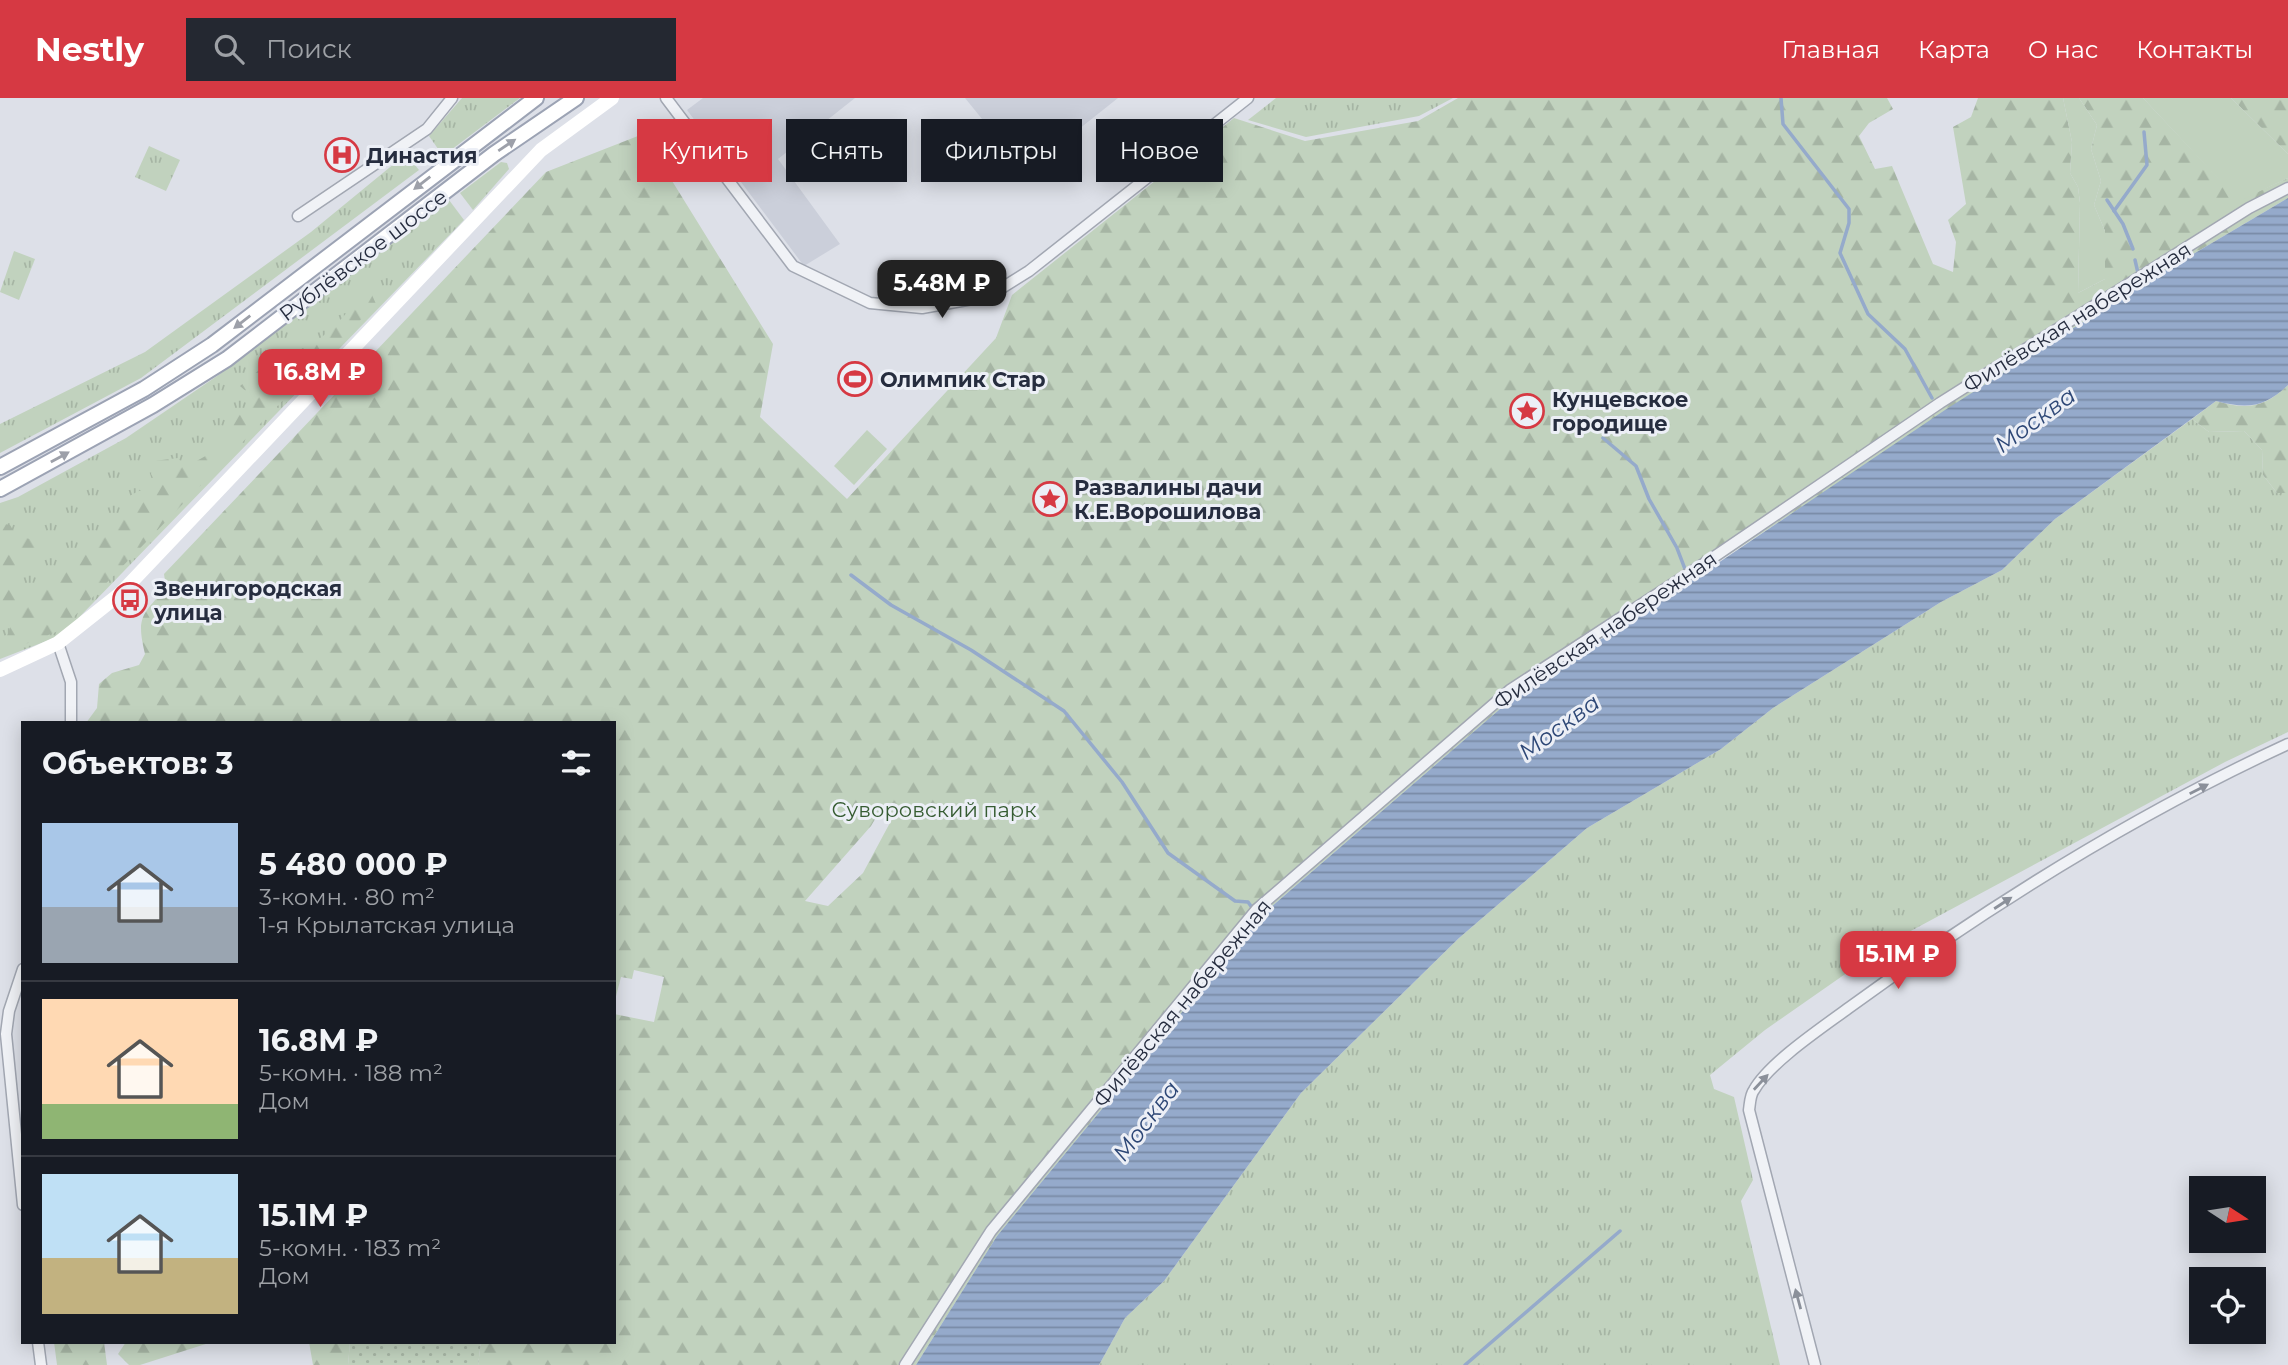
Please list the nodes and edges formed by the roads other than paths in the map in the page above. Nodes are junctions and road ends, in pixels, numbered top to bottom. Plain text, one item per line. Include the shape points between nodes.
1 (452, 98) edge
2 (536, 98) edge
3 (576, 98) edge
4 (612, 98) edge
5 (666, 98) edge
6 (1248, 98) edge
7 (2288, 188) edge
8 (298, 216) dead end
9 (0, 467) edge
10 (0, 489) edge
11 (58, 643) junction
12 (0, 670) edge
13 (71, 721) edge
14 (2288, 744) edge
15 (21, 975) edge
16 (21, 1185) edge
17 (38, 1344) edge
18 (41, 1365) edge
19 (905, 1365) edge
20 (1815, 1365) edge

1 - 8 street via 427,129
2 -> 9 main road, Рублёвское шоссе via 212,345 144,389
10 -> 3 main road, Рублёвское шоссе via 227,359
4 - 11 main road via 541,150 121,593
5 - 6 street via 793,266 870,303 922,308 989,296 1029,271
7 - 19 street, Филёвская набережная via 1940,403 1510,690 1257,909 991,1231
11 - 12 main road
11 - 13 street via 71,682
20 -> 14 street via 1749,1111 1752,1091 1804,1042 1926,953 2062,865
15 - 16 street via 6,1034
17 - 18 street

